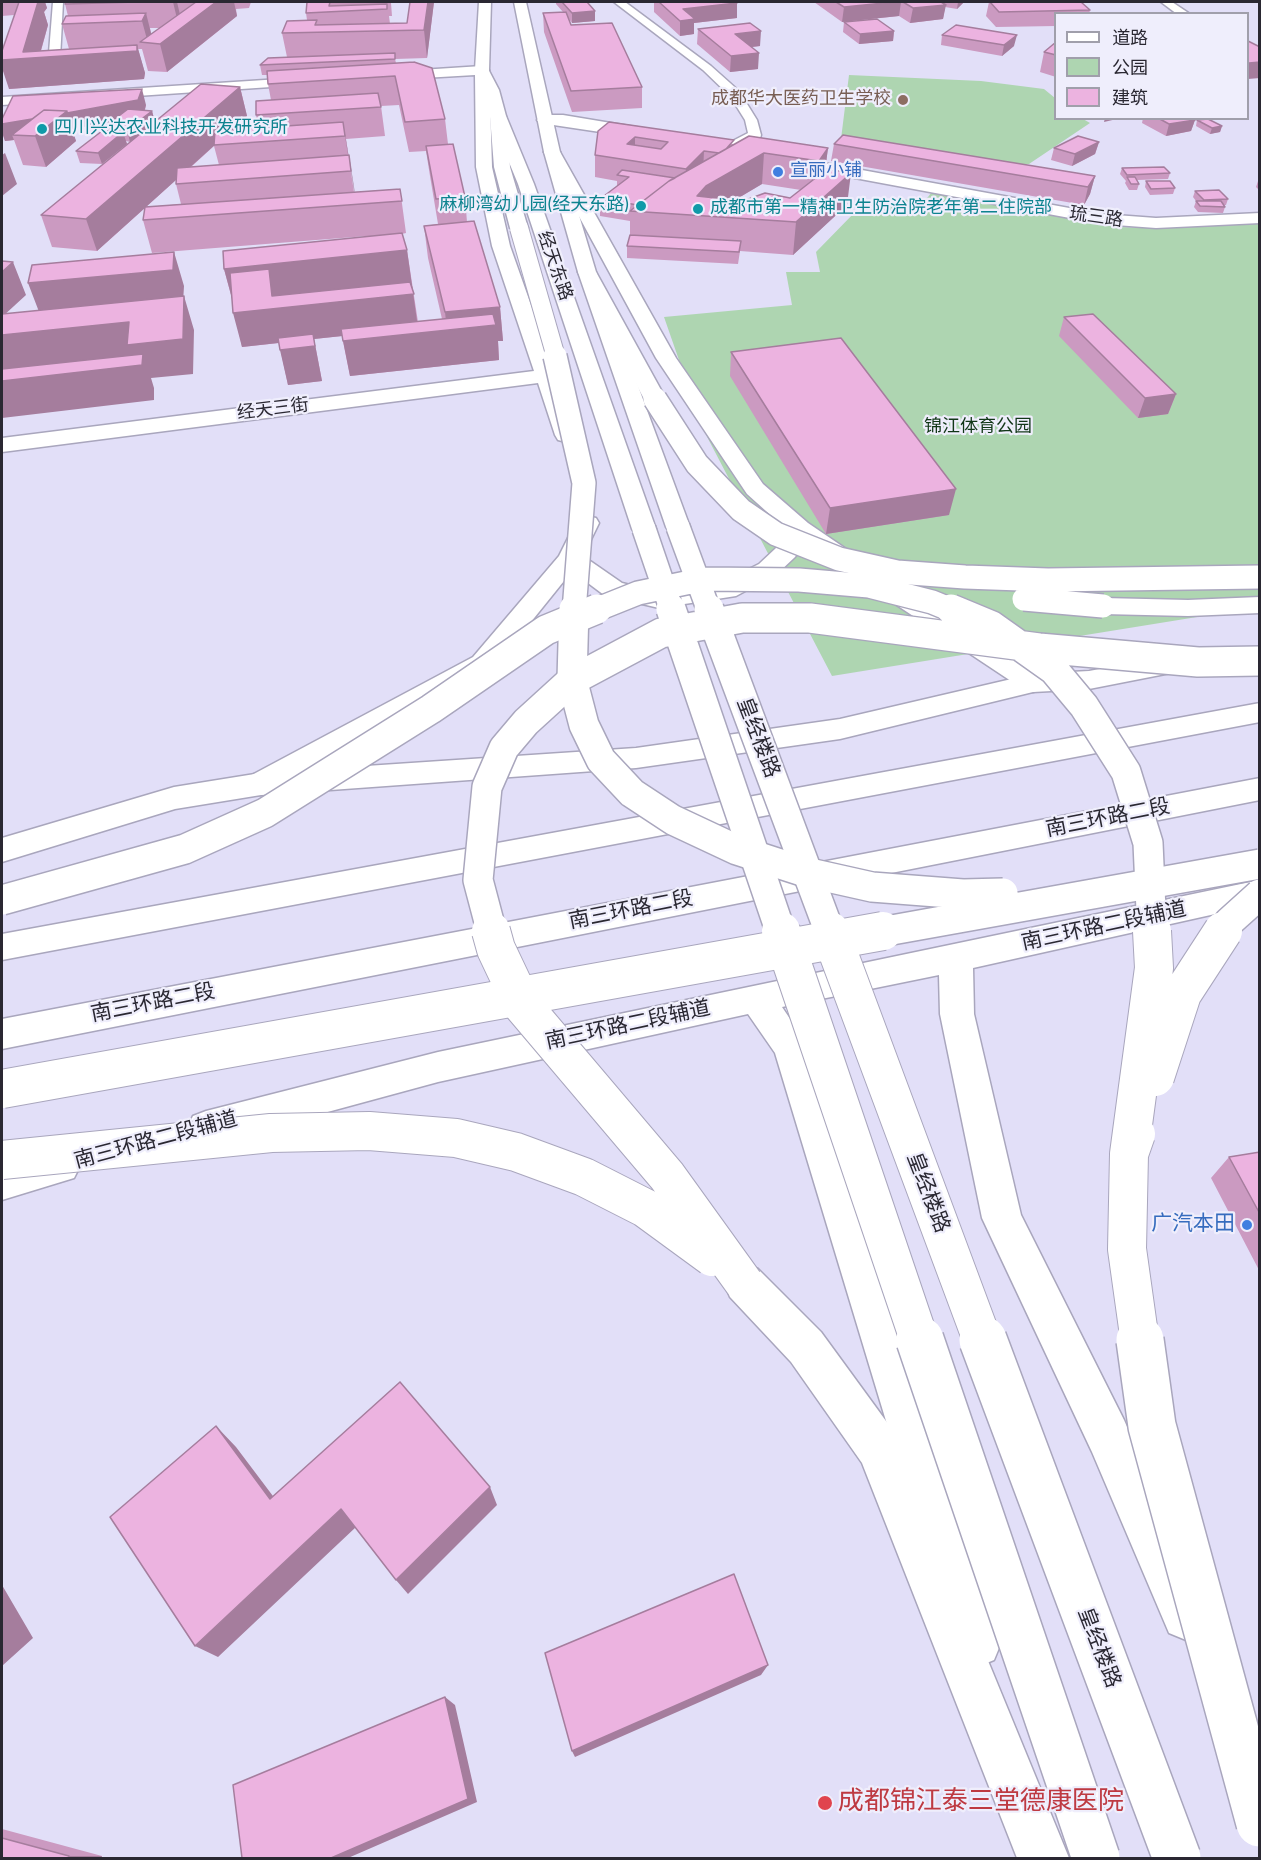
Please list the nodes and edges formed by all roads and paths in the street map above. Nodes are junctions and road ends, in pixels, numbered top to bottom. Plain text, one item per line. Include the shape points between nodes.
1 (58, 2) edge
2 (485, 2) edge
3 (520, 2) edge
4 (619, 2) edge
5 (1166, 2) edge
6 (1182, 12) edge
7 (482, 70) junction
8 (377, 77) edge
9 (53, 78) edge
10 (330, 80) edge
11 (2, 101) edge
12 (498, 116) junction
13 (545, 120) junction
14 (665, 137) edge
15 (706, 146) edge
16 (726, 150) junction
17 (552, 152) junction
18 (1260, 218) edge
19 (587, 272) junction
20 (545, 376) junction
21 (2, 445) edge
22 (661, 528) junction
23 (799, 528) junction
24 (570, 558) junction
25 (1260, 577) edge
26 (868, 586) junction
27 (1260, 605) edge
28 (1260, 648) edge
29 (1260, 661) edge
30 (1033, 683) junction
31 (1260, 712) edge
32 (261, 784) junction
33 (1260, 789) edge
34 (2, 850) edge
35 (1260, 864) edge
36 (1102, 891) junction
37 (1260, 893) edge
38 (2, 900) edge
39 (2, 947) edge
40 (956, 957) junction
41 (756, 998) junction
42 (2, 1034) edge
43 (2, 1089) edge
44 (1129, 1155) junction
45 (2, 1160) edge
46 (2, 1182) edge
47 (744, 1283) junction
48 (1260, 1789) edge
49 (1260, 1823) edge
50 (1043, 1858) edge
51 (1096, 1858) edge
52 (1177, 1858) edge

1 - 9 street
2 - 7 main road, 经天东路
3 - 13 main road, 经天东路
4 - 16 street via 735,94 755,135
5 - 6 street
7 - 8 main road
7 - 12 main road, 经天东路
7 - 20 main road via 484,167 501,246
10 - 11 main road
12 - 22 main road, 经天东路
12 - 36 main road, bridge via 502,167 561,376 584,483 572,679 584,725 601,760 632,793 673,820 737,850 806,872 872,887 963,894
13 - 14 main road
13 - 17 main road, 经天东路
15 - 16 main road, 琉三路
16 - 18 main road, 琉三路 via 1102,219 1156,223
17 - 19 main road, 经天东路
17 - 23 main road via 666,358 755,489
19 - 22 main road, 经天东路
19 - 25 main road, bridge via 655,399 697,464 741,510 776,534 839,559 897,572 1059,580
20 - 21 main road, 经天三街
20 - 24 main road via 592,513
22 - 51 main road, 皇经楼路, bridge
22 - 52 main road, 皇经楼路, bridge
23 - 24 main road via 786,552 768,569 726,590 658,600 613,589
23 - 30 main road
24 - 32 main road via 483,663
26 - 27 main road, bridge via 1103,606
26 - 38 main road, bridge via 799,580 705,579 638,594 546,630 431,709 265,813 185,849
26 - 44 main road, bridge via 932,602 992,626 1045,663 1083,706 1126,772 1148,843 1154,968
28 - 30 main road via 1089,680
29 - 47 main road, bridge via 1198,662 1039,648 810,618 742,618 661,633 571,681 504,748 487,787 478,880 496,950 523,1006 668,1176
30 - 32 main road via 840,729 636,758
31 - 39 main road
32 - 34 main road via 174,798
33 - 42 main road, 南三环路二段
35 - 36 main road, bridge
36 - 43 main road, bridge
37 - 40 main road, 南三环路二段辅道
37 - 44 main road, bridge via 1229,922 1182,994
40 - 41 main road, 南三环路二段辅道
40 - 48 main road via 957,1014 1002,1218 1108,1436
41 - 46 main road, 南三环路二段辅道 via 438,1066
41 - 50 main road via 791,1047
44 - 49 main road, bridge via 1127,1249 1152,1426
45 - 47 main road, bridge via 272,1133 369,1131 456,1138 516,1152 584,1177 645,1208 691,1239
47 - 50 main road via 806,1347 878,1448

